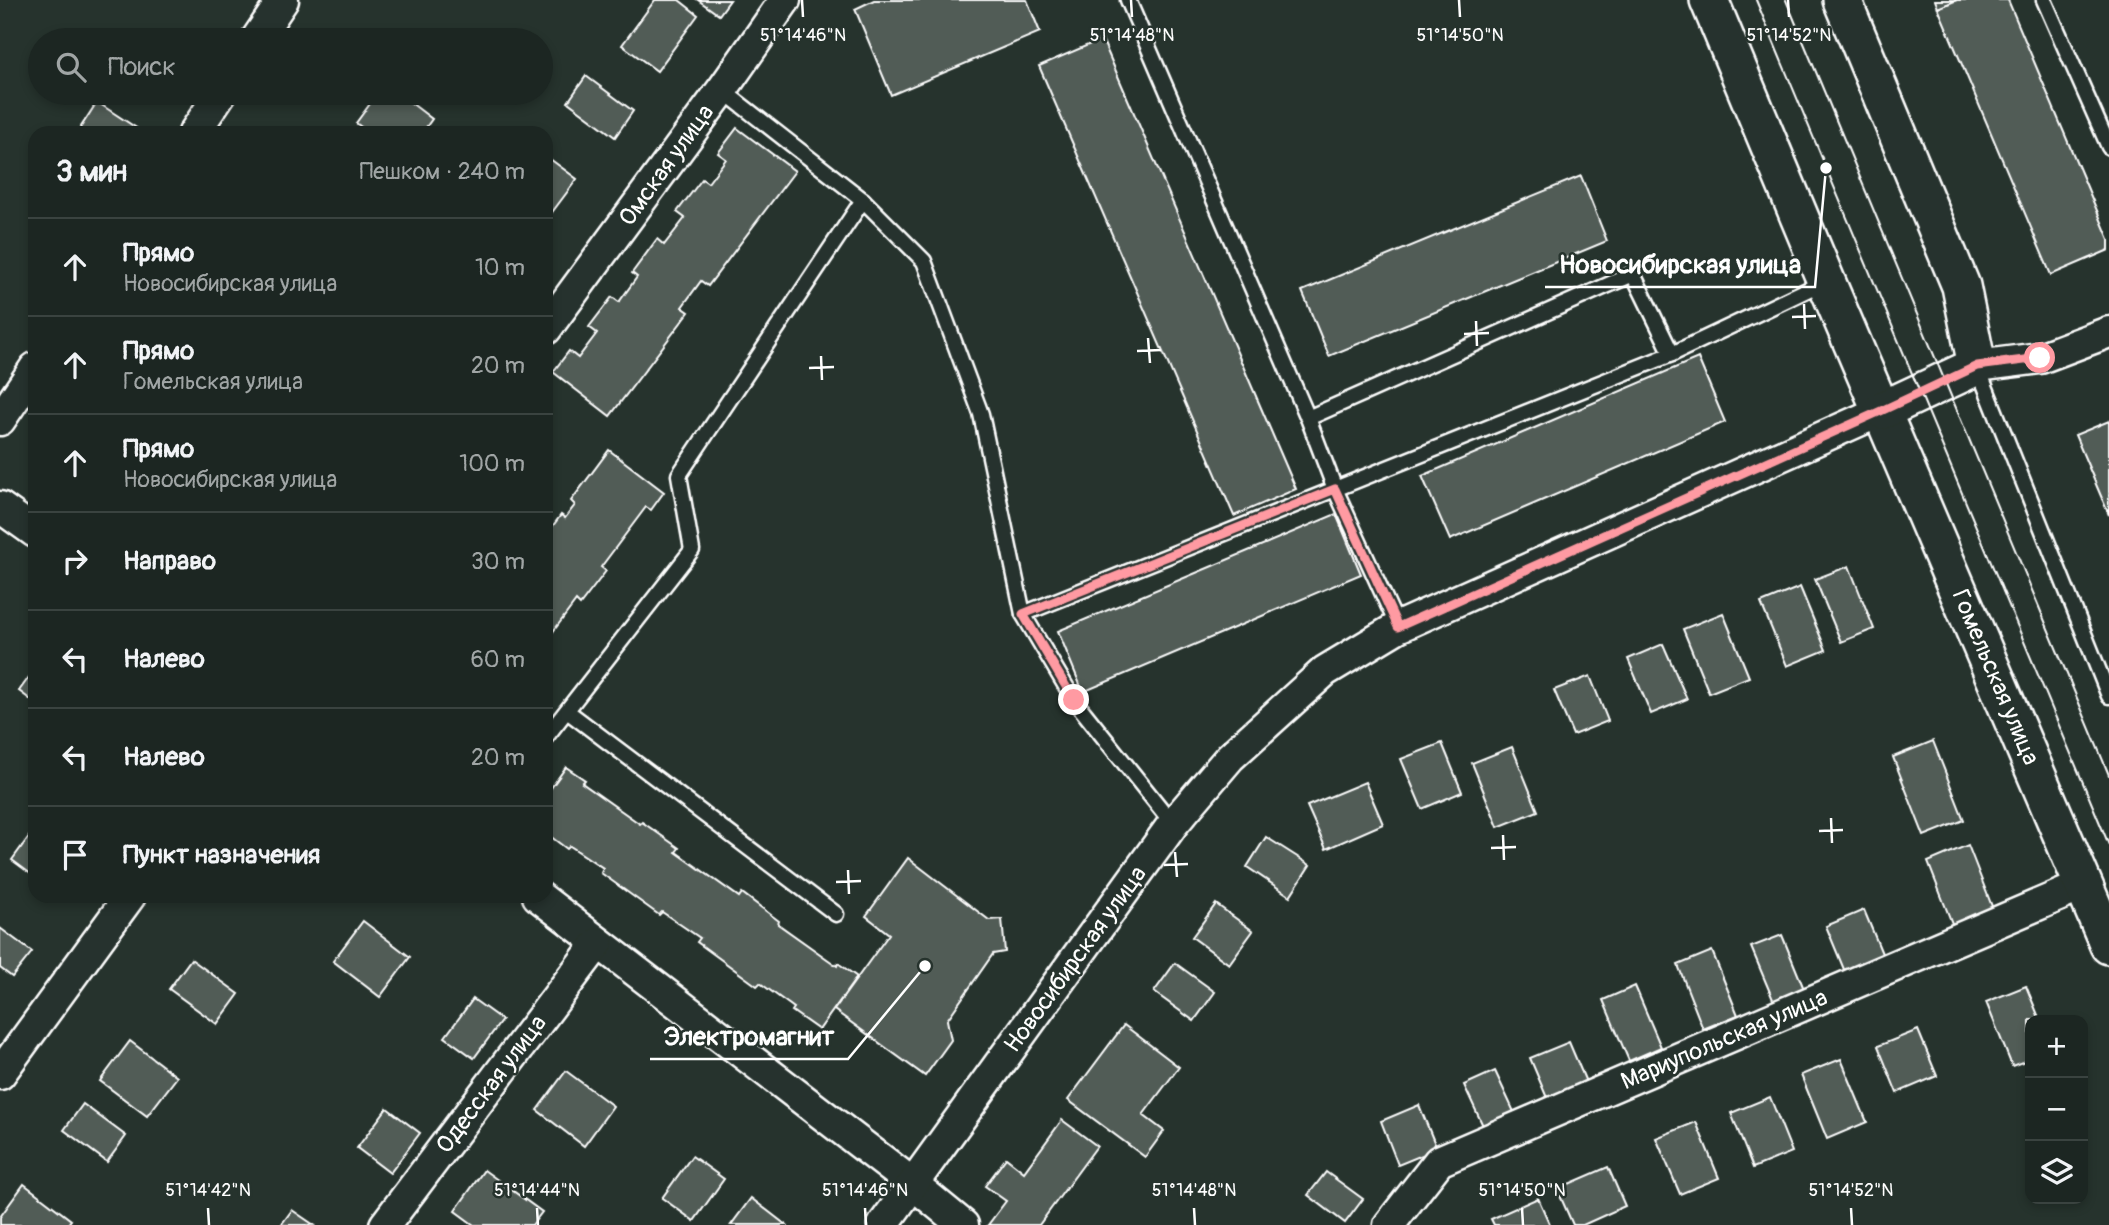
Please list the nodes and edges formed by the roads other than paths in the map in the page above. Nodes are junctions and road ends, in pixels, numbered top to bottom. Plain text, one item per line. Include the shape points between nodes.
1 (283, 0) edge
2 (785, 0) edge
3 (1128, 0) edge
4 (1709, 0) edge
5 (1842, 0) edge
6 (2045, 0) edge
7 (264, 28) edge
8 (722, 90) junction
9 (213, 105) edge
10 (199, 126) edge
11 (2109, 148) edge
12 (863, 200) junction
13 (1826, 281) junction
14 (553, 319) edge
15 (2109, 332) edge
16 (1672, 354) junction
17 (1977, 366) junction
18 (28, 379) edge
19 (1883, 410) junction
20 (1308, 418) junction
21 (0, 420) edge
22 (1335, 489) junction
23 (0, 507) edge
24 (28, 527) edge
25 (1023, 614) junction
26 (1398, 627) junction
27 (2109, 695) edge
28 (567, 711) junction
29 (553, 728) edge
30 (1173, 824) junction
31 (2084, 885) junction
32 (125, 903) edge
33 (547, 903) edge
34 (836, 914) dead end
35 (598, 943) junction
36 (2109, 944) edge
37 (0, 1074) edge
38 (913, 1184) junction
39 (385, 1225) edge
40 (883, 1225) edge
41 (963, 1225) edge
42 (1389, 1225) edge

1 - 7 street
2 - 8 street, Омская улица
3 - 20 lane
4 - 13 street, Гомельская улица
5 - 17 street via 1961,286
6 - 11 lane
8 - 12 lane
8 - 14 street, Омская улица
9 - 10 street
12 - 25 lane via 924,261 981,414
12 - 28 lane via 678,475 692,550
13 - 16 lane
13 - 19 street, Гомельская улица
15 - 17 street via 2040,358
16 - 20 lane via 1633,274
16 - 22 lane
17 - 19 street
17 - 27 lane
18 - 21 street
19 - 26 street, Новосибирская улица
19 - 31 street, Гомельская улица
20 - 22 lane
22 - 25 lane
22 - 26 lane
23 - 24 street
25 - 30 lane via 1074,700
26 - 30 street, Новосибирская улица via 1325,671 1230,757
28 - 29 lane
28 - 34 lane
30 - 38 street, Новосибирская улица
31 - 36 street, Гомельская улица
31 - 42 street, Мариупольская улица via 1439,1161
32 - 37 street
33 - 35 street
35 - 38 street
35 - 39 street, Одесская улица
38 - 40 street, Новосибирская улица
38 - 41 street

